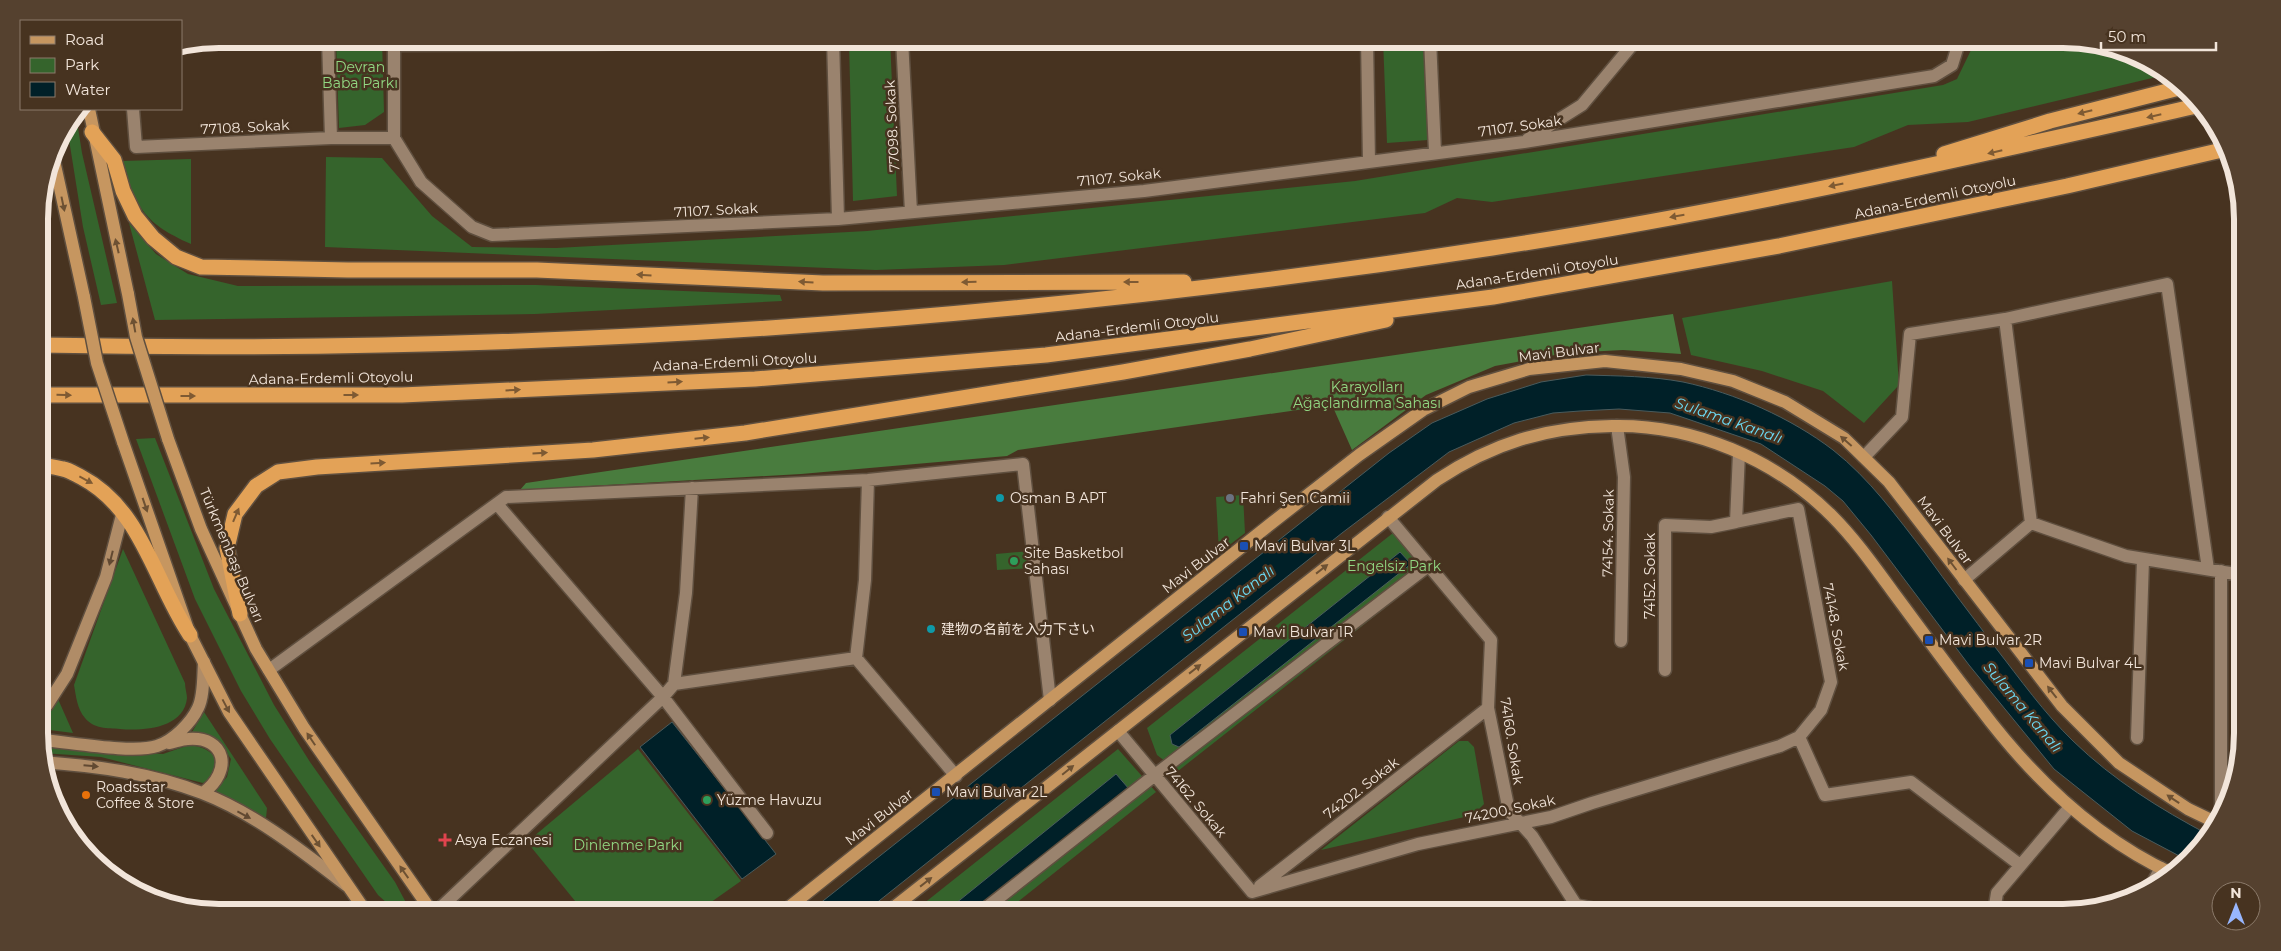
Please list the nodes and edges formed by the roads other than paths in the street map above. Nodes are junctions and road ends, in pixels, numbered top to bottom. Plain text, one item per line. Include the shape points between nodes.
1 (328, 48) edge
2 (394, 48) edge
3 (832, 48) edge
4 (902, 48) edge
5 (1367, 48) edge
6 (1430, 48) edge
7 (1630, 48) edge
8 (1957, 48) edge
9 (2174, 89) edge
10 (2192, 107) edge
11 (89, 110) edge
12 (133, 110) edge
13 (92, 132) junction
14 (331, 138) junction
15 (394, 138) junction
16 (1524, 142) junction
17 (2219, 151) edge
18 (1435, 152) junction
19 (1369, 162) junction
20 (54, 171) edge
21 (1866, 179) junction
22 (911, 212) junction
23 (838, 220) junction
24 (1250, 282) junction
25 (1493, 297) junction
26 (2005, 319) junction
27 (48, 345) edge
28 (48, 395) edge
29 (1617, 426) junction
30 (1739, 454) junction
31 (1864, 457) junction
32 (48, 467) edge
33 (868, 480) junction
34 (692, 488) junction
35 (497, 504) junction
36 (123, 511) junction
37 (1388, 518) junction
38 (1736, 522) junction
39 (2031, 523) junction
40 (2143, 560) junction
41 (1428, 566) junction
42 (2208, 569) junction
43 (2221, 571) junction
44 (2234, 573) edge
45 (1964, 580) junction
46 (240, 614) junction
47 (190, 635) junction
48 (1621, 641) dead end
49 (856, 658) junction
50 (204, 662) junction
51 (269, 670) junction
52 (1665, 670) dead end
53 (674, 684) junction
54 (663, 697) junction
55 (1050, 700) junction
56 (48, 703) edge
57 (1488, 708) junction
58 (1118, 731) junction
59 (1799, 738) junction
60 (2138, 738) dead end
61 (48, 741) edge
62 (158, 746) junction
63 (50, 763) edge
64 (1155, 775) junction
65 (956, 776) junction
66 (204, 793) junction
67 (2221, 795) edge
68 (2070, 807) junction
69 (2210, 819) edge
70 (1519, 823) junction
71 (767, 833) dead end
72 (2020, 865) junction
73 (2165, 870) edge
74 (347, 885) junction
75 (1252, 892) junction
76 (1572, 903) edge
77 (1995, 903) edge
78 (360, 904) edge
79 (426, 904) edge
80 (445, 904) edge
81 (793, 904) edge
82 (899, 904) edge
83 (992, 904) edge

1 - 14 street
2 - 15 street
3 - 23 street
4 - 22 street, 77098. Sokak
5 - 19 street
6 - 18 street
7 - 16 street via 1582,105
8 - 16 street, 71107. Sokak via 1952,64 1934,76
9 -> 21 highway via 2050,121
10 -> 21 highway
11 - 13 main road, Türkmenbaşı Bulvarı
12 - 14 street, 77108. Sokak via 136,147
24 -> 13 highway via 823,283 537,270 201,267 176,257 153,238 135,216 114,160
46 -> 13 main road, Türkmenbaşı Bulvarı, bridge via 201,529 136,337
14 - 15 street, 77108. Sokak
15 - 23 street, 71107. Sokak via 421,182 472,227 492,236
16 - 18 street, 71107. Sokak
17 - 25 highway, Adana-Erdemli Otoyolu via 1779,246
18 - 19 street, 71107. Sokak
19 - 22 street, 71107. Sokak via 1144,190
20 -> 47 main road, bridge via 97,362
21 -> 24 highway via 1495,248
22 - 23 street, 71107. Sokak
24 - 27 highway via 1024,309 742,331 476,343 206,348
28 -> 25 highway, Adana-Erdemli Otoyolu via 402,394 755,379 1046,355
46 -> 25 highway via 227,548 235,514 256,486 278,472 593,450 746,433 1153,367
26 - 31 street via 1910,334 1902,417
26 - 39 street
26 - 42 street via 2167,284
29 - 30 main road via 1654,428 1689,435
29 - 37 main road via 1562,429 1524,437 1495,448 1437,480
29 - 48 street, 74154. Sokak via 1624,476
30 - 38 street
30 - 68 main road via 1759,462 1794,484 1833,517 1862,549 1981,710 2028,766
45 -> 31 main road, Mavi Bulvar via 1889,482
31 -> 55 main road, Mavi Bulvar via 1844,438 1785,402 1733,381 1682,369 1605,361 1529,369 1477,384 1423,410 1360,455
32 -> 36 highway via 64,469 94,484
33 - 34 street
33 - 49 street via 865,580
33 - 55 street via 1023,464
34 - 35 street via 506,497
34 - 53 street via 686,593
35 - 51 street
35 - 54 street
36 - 47 highway
36 -> 56 main road via 106,577 71,665
37 - 41 street, 74160. Sokak
58 -> 37 main road
38 - 52 street, 74152. Sokak via 1711,527 1665,525
38 - 59 street, 74148. Sokak via 1798,509 1831,682 1821,710
39 - 40 street
39 - 45 street
40 - 42 street
40 - 60 street
41 - 57 street, 74160. Sokak via 1491,640
41 - 64 street
42 - 43 street
43 - 44 street
43 - 67 street
69 -> 45 main road, Mavi Bulvar via 2188,809 2119,763 2062,706
46 - 51 main road, Türkmenbaşı Bulvarı
47 - 50 main road
49 - 53 street
49 - 65 street
50 - 62 main road via 199,706 189,723
50 -> 74 main road via 229,712
79 -> 51 main road, Türkmenbaşı Bulvarı via 309,736
53 - 54 street
54 - 71 street
54 - 80 street
55 - 65 main road, Mavi Bulvar
57 - 70 street, 74160. Sokak via 1509,811
57 - 75 street, 74202. Sokak
58 - 64 street, 74162. Sokak
82 -> 58 main road
59 - 70 street, 74200. Sokak via 1551,817
59 - 72 street via 1825,795 1911,782
61 - 62 main road via 138,749
62 - 66 main road via 188,738 206,741 218,750 223,762 220,776 215,785
63 -> 66 main road via 98,766
64 - 75 street, 74162. Sokak
64 - 83 street
65 - 81 main road, Mavi Bulvar
66 -> 74 main road via 266,826
68 - 72 street
68 - 73 main road via 2123,846
70 - 75 street, 74200. Sokak via 1418,844
70 - 76 street, 74160. Sokak via 1532,836
72 - 77 street via 1997,893
74 - 78 main road

